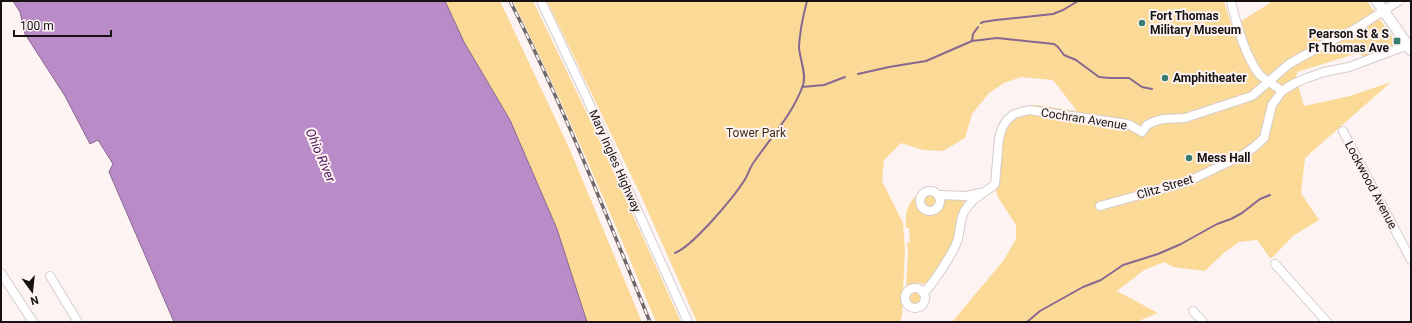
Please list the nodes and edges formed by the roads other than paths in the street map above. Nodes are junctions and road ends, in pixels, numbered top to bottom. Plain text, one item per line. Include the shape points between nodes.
1 (541, 1) edge
2 (1231, 1) edge
3 (1377, 1) edge
4 (1398, 1) edge
5 (1383, 11) junction
6 (1409, 47) edge
7 (1269, 80) junction
8 (1282, 91) junction
9 (1343, 131) dead end
10 (981, 192) junction
11 (939, 197) dead end
12 (1100, 206) dead end
13 (1411, 260) edge
14 (1275, 264) dead end
15 (1, 273) edge
16 (50, 276) dead end
17 (923, 293) dead end
18 (1193, 311) dead end
19 (33, 322) edge
20 (78, 322) edge
21 (688, 322) edge
22 (1203, 322) edge
23 (1327, 322) edge

1 - 21 street, Mary Ingles Highway
2 - 7 street via 1236,25 1249,54 1260,75
3 - 5 main road
4 - 5 street
5 - 6 main road
5 - 7 street via 1352,32 1289,64
6 - 8 street via 1349,67 1324,72 1294,83
7 - 8 street
7 - 10 street, Cochran Avenue via 1252,96 1185,118 1153,122 1142,132 1121,123 1043,111 1029,110 1014,114 1007,120 999,138 995,184
8 - 12 street, Clitz Street via 1272,105 1264,138 1242,156 1187,182
9 - 13 street, Lockwood Avenue
10 - 11 street via 966,196 945,194
10 - 17 street via 964,212 953,251
14 - 23 street
15 - 19 street
16 - 20 street
18 - 22 street

